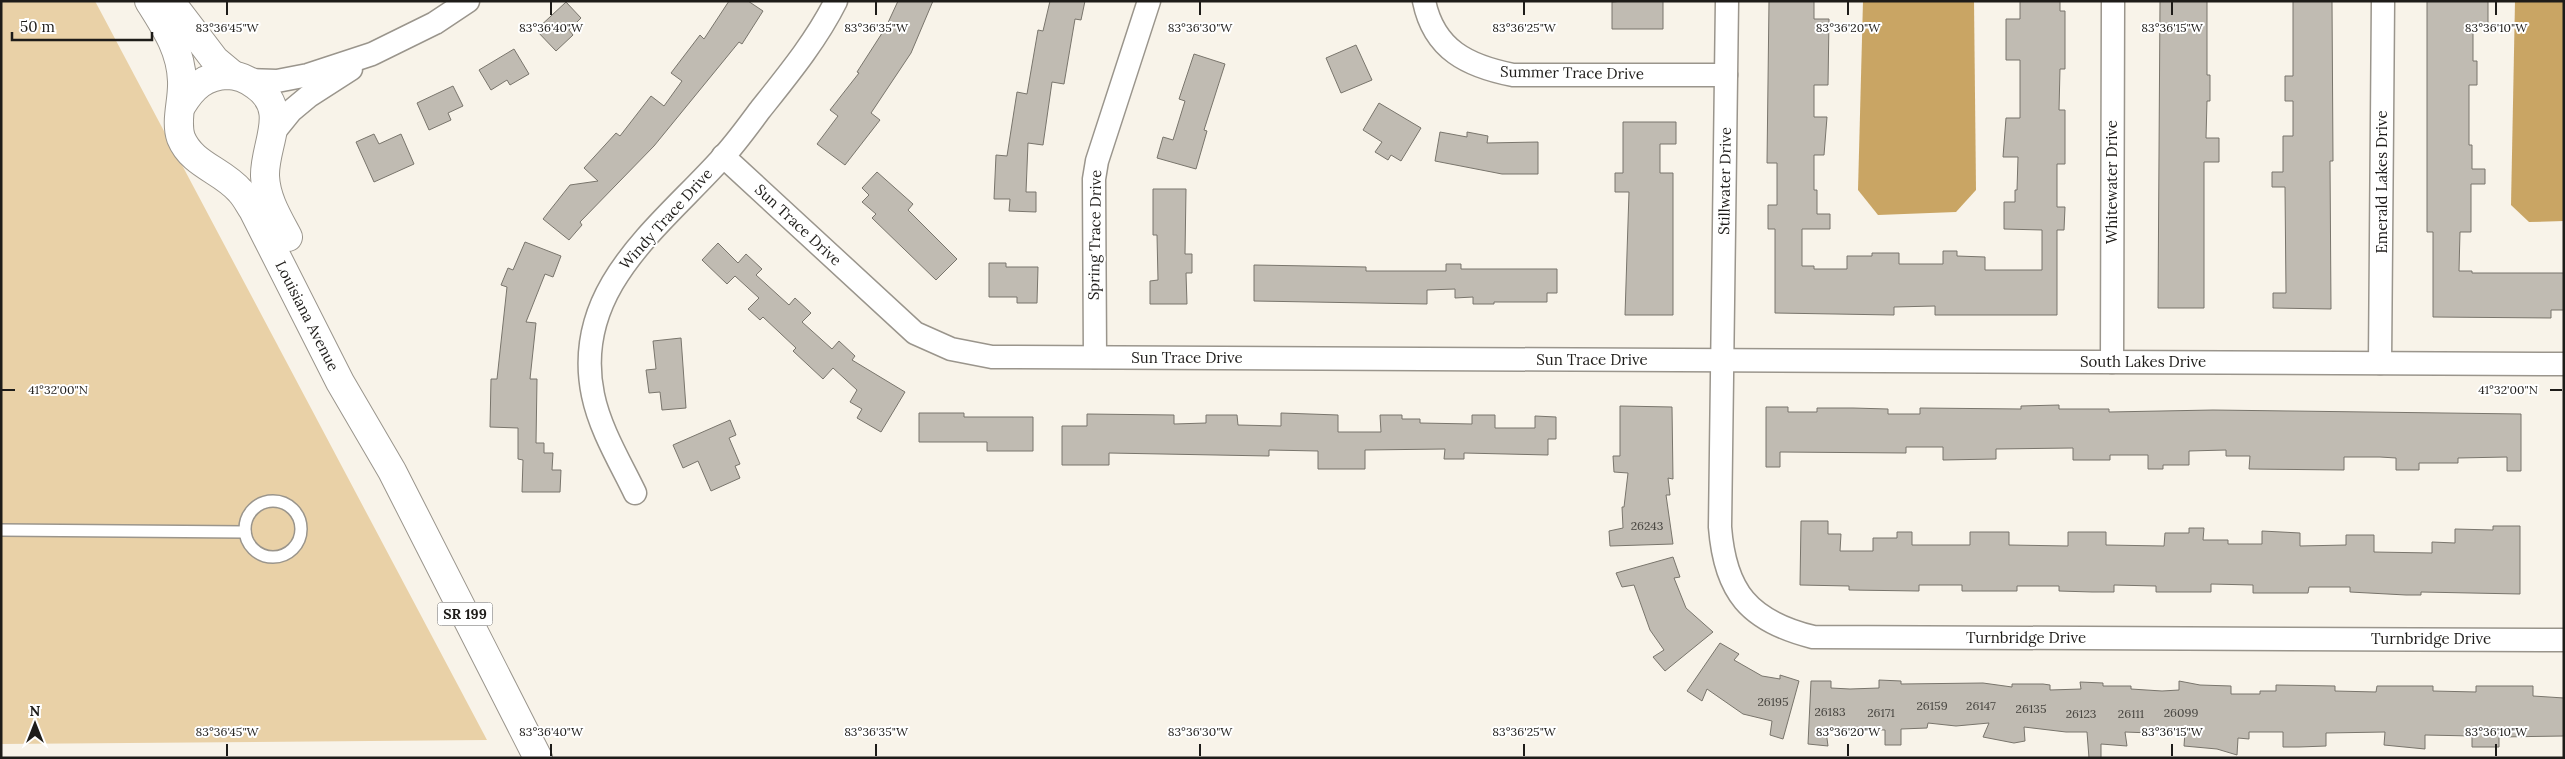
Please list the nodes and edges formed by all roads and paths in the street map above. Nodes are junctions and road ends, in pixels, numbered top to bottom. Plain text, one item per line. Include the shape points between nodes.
1 (150, 1) edge
2 (170, 1) edge
3 (468, 1) edge
4 (836, 1) edge
5 (1149, 1) edge
6 (1424, 1) edge
7 (1727, 1) edge
8 (2113, 1) edge
9 (2383, 1) edge
10 (372, 54) junction
11 (1726, 75) junction
12 (240, 77) junction
13 (182, 105) junction
14 (271, 140) junction
15 (724, 156) junction
16 (213, 169) junction
17 (1095, 357) junction
18 (1723, 360) junction
19 (2112, 362) junction
20 (2380, 363) junction
21 (2564, 364) edge
22 (392, 471) junction
23 (635, 493) dead end
24 (1, 530) edge
25 (245, 532) junction
26 (2564, 640) edge
27 (538, 758) edge

1 - 13 main road, Louisiana Avenue via 176,45 182,74
2 - 12 main road, Louisiana Avenue via 215,60
3 - 10 street via 435,23
4 - 15 street, Windy Trace Drive via 783,82
5 - 17 street, Spring Trace Drive via 1096,161
6 - 11 street, Summer Trace Drive via 1427,14 1443,43 1468,63 1486,70 1513,74
7 - 11 street, Stillwater Drive
8 - 19 street, Whitewater Drive
9 - 20 street, Emerald Lakes Drive
10 - 12 street via 308,76 277,81
10 - 14 street via 291,111
11 - 18 street, Stillwater Drive
12 - 13 main road via 217,76 203,81 190,91
12 - 14 main road, Louisiana Avenue via 261,89 270,102 275,116
13 - 16 main road, Louisiana Avenue via 180,136 188,151
14 - 16 main road via 258,159 245,167 230,171
14 - 22 main road, Louisiana Avenue via 266,166 268,195 340,349
15 - 17 street, Sun Trace Drive via 915,333 970,355
15 - 23 street, Windy Trace Drive via 623,264 598,314 590,370 593,395 600,418
16 - 22 main road, Louisiana Avenue via 240,191 253,210 340,382
17 - 18 street, Sun Trace Drive
18 - 19 street, South Lakes Drive
18 - 26 street, Turnbridge Drive via 1722,554 1729,578 1744,600 1764,619 1785,630 1813,636
19 - 20 street, South Lakes Drive
20 - 21 street, South Lakes Drive
22 - 27 main road, Louisiana Avenue / SR 199
24 - 25 lane
25 - 25 lane via 252,548 276,557 292,549 297,542 300,524 297,516 283,503 264,503 249,514

